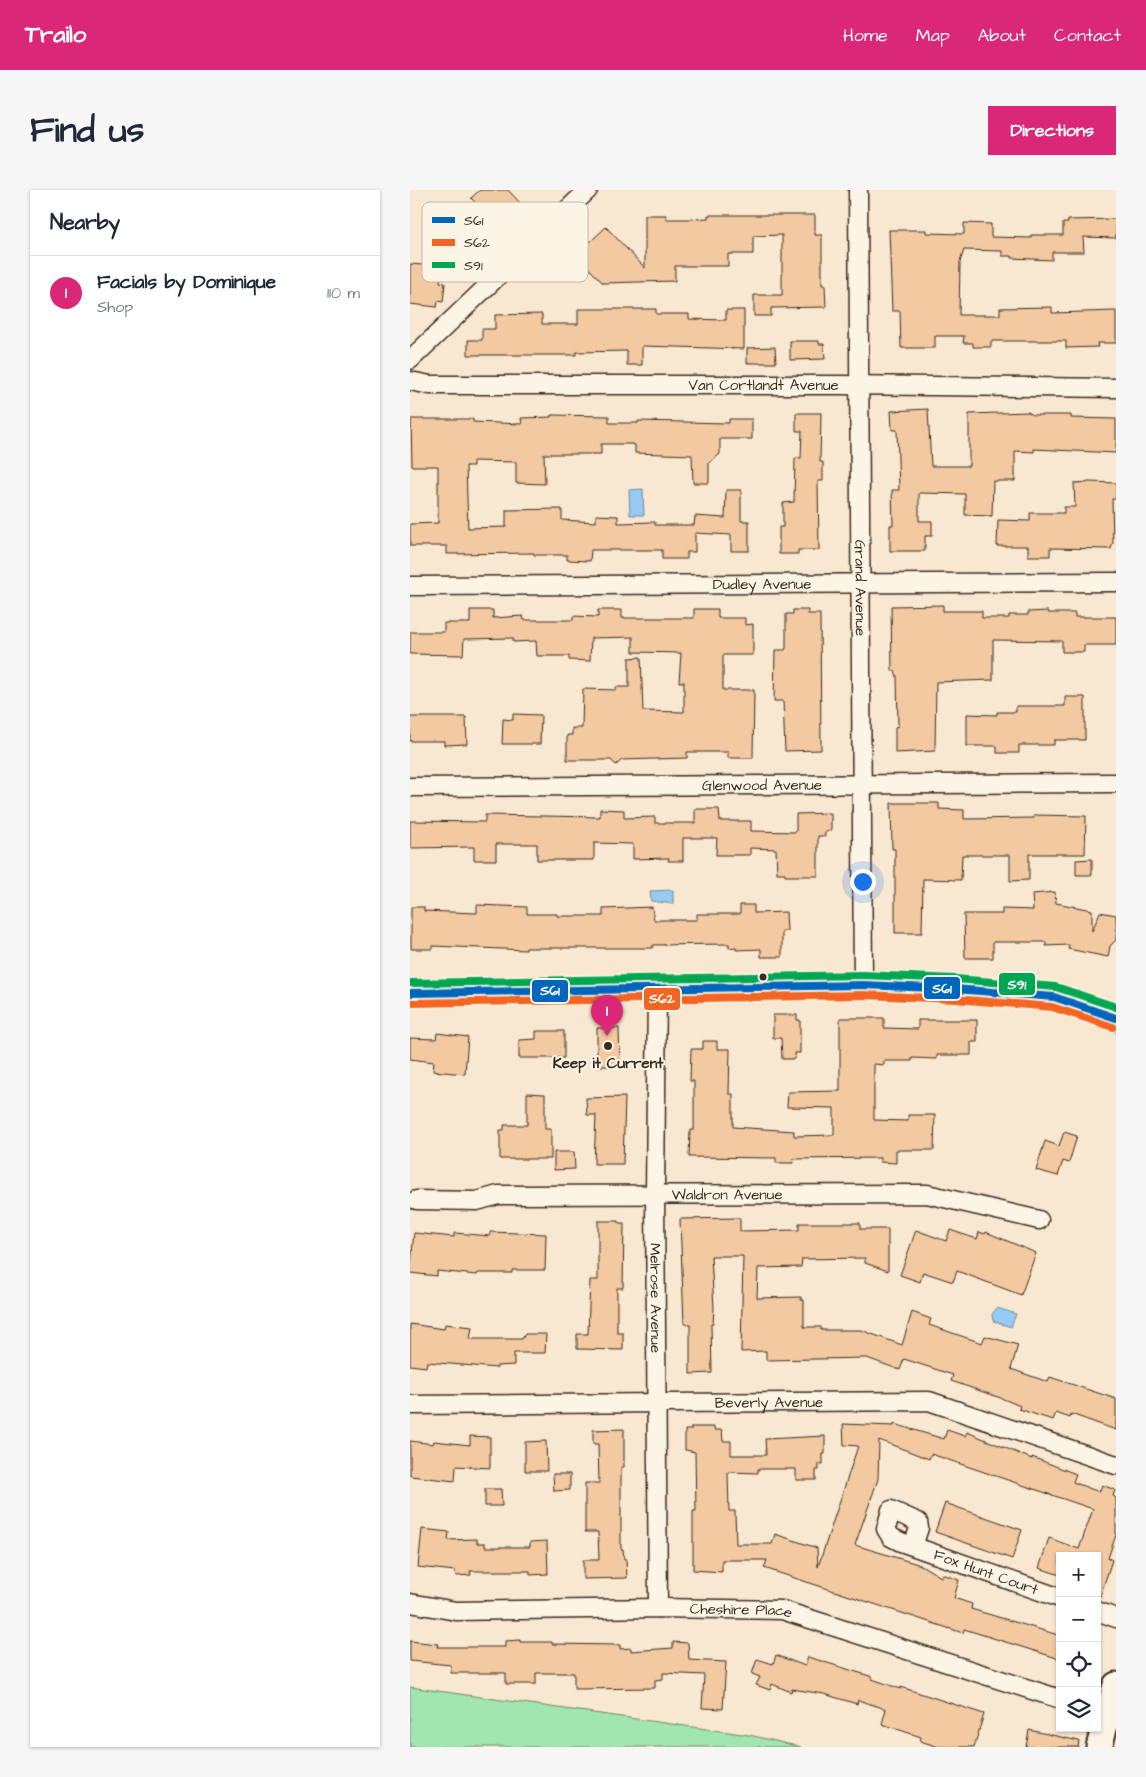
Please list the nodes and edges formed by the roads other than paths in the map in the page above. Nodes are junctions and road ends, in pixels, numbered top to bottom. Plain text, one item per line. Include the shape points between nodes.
1 (588, 190) edge
2 (858, 190) edge
3 (575, 202) edge
4 (492, 282) edge
5 (410, 360) edge
6 (410, 381) edge
7 (859, 385) junction
8 (1116, 388) edge
9 (1116, 582) edge
10 (860, 584) junction
11 (410, 586) edge
12 (1116, 783) edge
13 (860, 784) junction
14 (410, 787) edge
15 (863, 986) junction
16 (657, 988) junction
17 (410, 993) edge
18 (1116, 1018) edge
19 (655, 1196) junction
20 (416, 1200) dead end
21 (1039, 1220) dead end
22 (656, 1403) junction
23 (410, 1405) edge
24 (1116, 1465) edge
25 (913, 1546) dead end
26 (1057, 1597) edge
27 (410, 1602) edge
28 (658, 1608) junction
29 (1101, 1612) edge
30 (1116, 1618) edge
31 (1116, 1685) edge
32 (1056, 1698) edge
33 (1102, 1712) edge
34 (1099, 1747) edge

1 - 3 street
2 - 7 street, Grand Avenue
4 - 5 street
6 - 7 street, Van Cortlandt Avenue via 430,385
7 - 8 street, Van Cortlandt Avenue
7 - 10 street, Grand Avenue
9 - 10 street, Dudley Avenue
10 - 11 street, Dudley Avenue
10 - 13 street, Grand Avenue
12 - 13 street, Glenwood Avenue
13 - 14 street, Glenwood Avenue
13 - 15 street, Grand Avenue
15 - 16 main road
15 - 18 main road via 1054,997
16 - 17 main road
16 - 19 street, Melrose Avenue
19 - 20 street, Waldron Avenue via 498,1195 477,1200
19 - 21 street, Waldron Avenue via 927,1194
19 - 22 street, Melrose Avenue
22 - 23 street, Beverly Avenue
22 - 24 street, Beverly Avenue via 929,1401
22 - 28 street, Melrose Avenue
25 - 26 street, Fox Hunt Court
27 - 28 street, Cheshire Place via 456,1611
28 - 32 street, Cheshire Place via 782,1610
29 - 30 street
31 - 33 main road
33 - 34 main road

